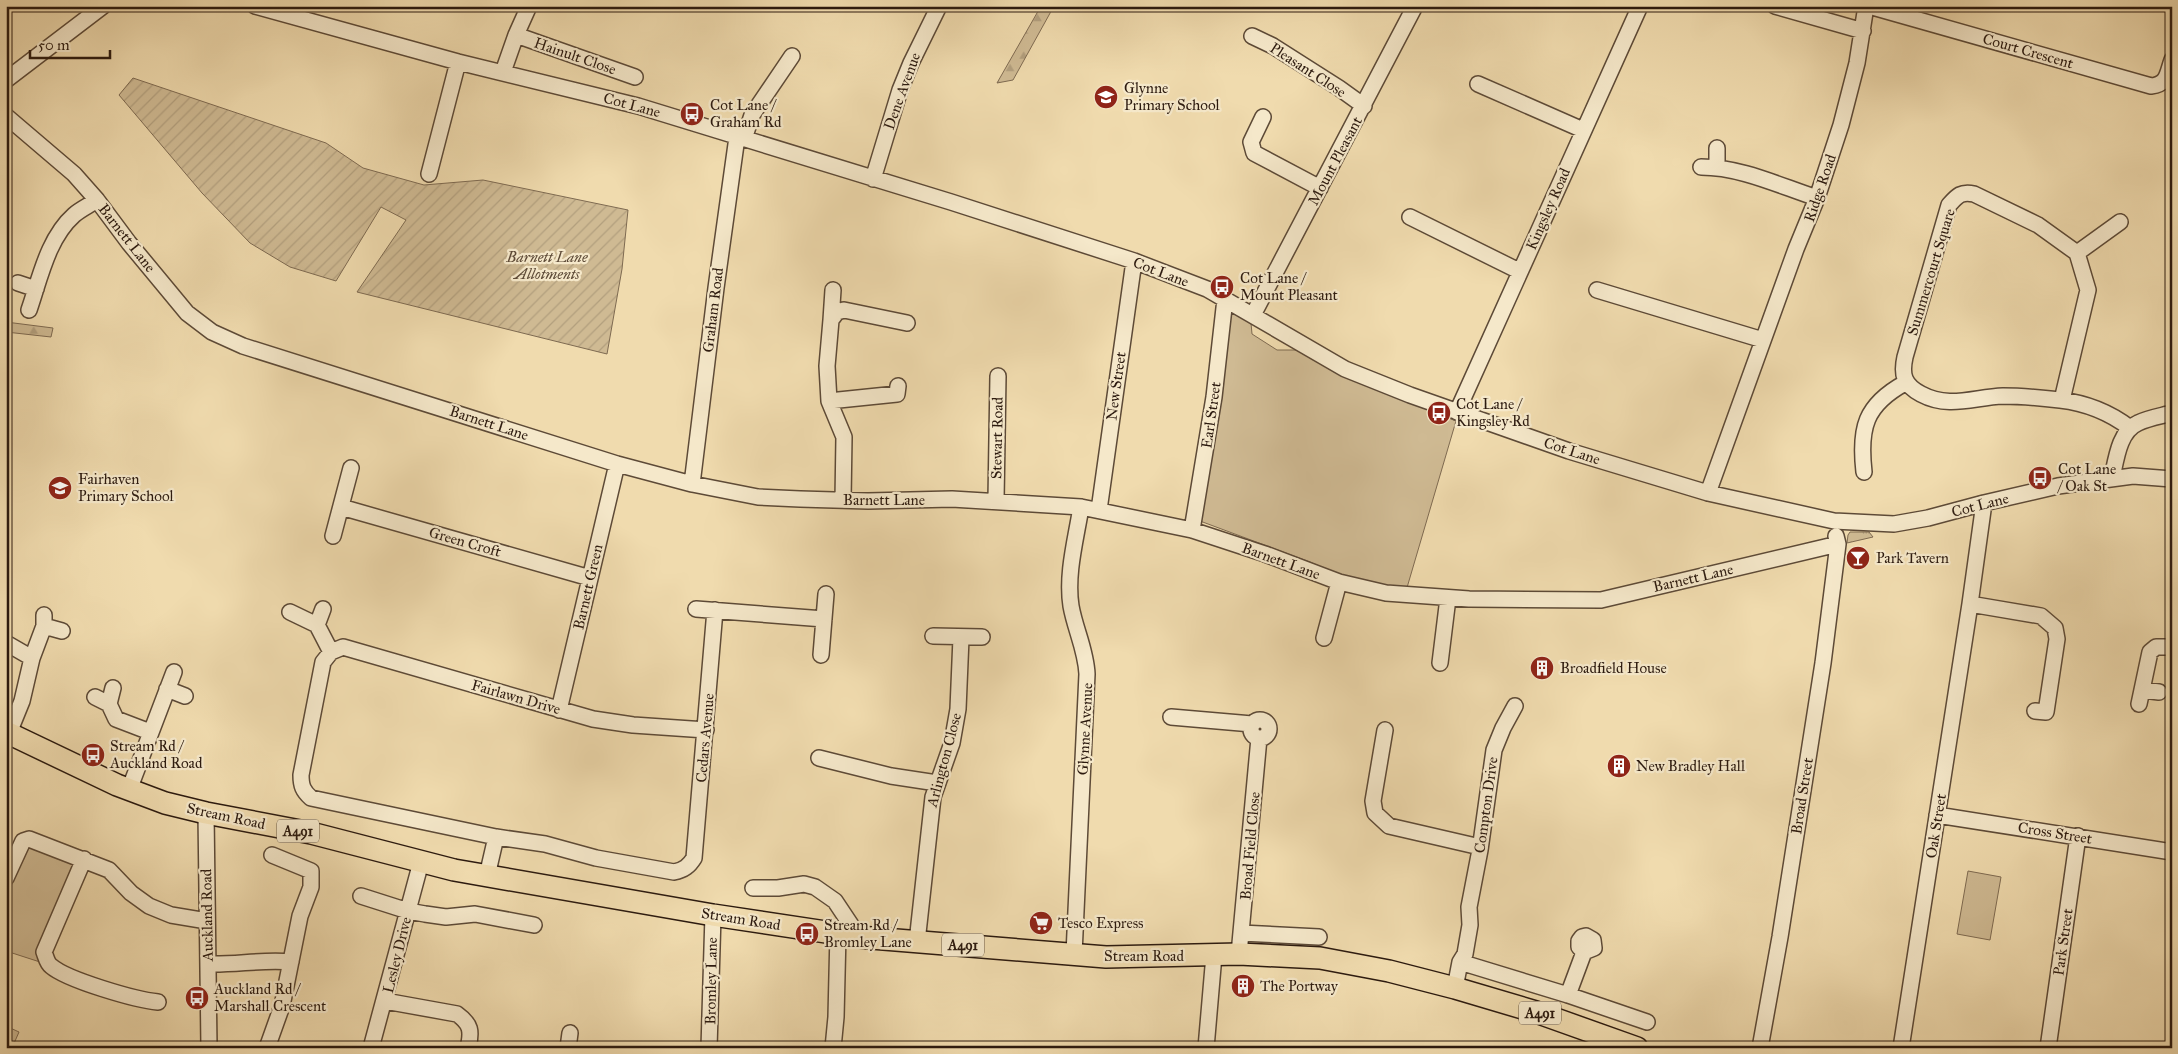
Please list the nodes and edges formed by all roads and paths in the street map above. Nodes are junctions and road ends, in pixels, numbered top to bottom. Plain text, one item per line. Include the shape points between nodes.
1 (103, 6) edge
2 (255, 6) edge
3 (529, 6) edge
4 (939, 6) edge
5 (1414, 6) edge
6 (1640, 6) edge
7 (1775, 6) edge
8 (1868, 6) edge
9 (273, 9) edge
10 (1863, 30) junction
11 (516, 34) junction
12 (1252, 36) dead end
13 (792, 56) dead end
14 (2172, 60) edge
15 (458, 62) junction
16 (503, 72) junction
17 (635, 76) dead end
18 (6, 80) edge
19 (1478, 84) dead end
20 (1364, 106) junction
21 (6, 116) edge
22 (1264, 117) dead end
23 (1583, 130) junction
24 (741, 138) junction
25 (1717, 148) dead end
26 (1701, 167) dead end
27 (1717, 167) junction
28 (429, 174) dead end
29 (873, 179) junction
30 (1320, 188) junction
31 (1817, 198) junction
32 (97, 200) junction
33 (1410, 218) dead end
34 (2120, 222) dead end
35 (2077, 253) junction
36 (1134, 261) junction
37 (1519, 271) junction
38 (18, 283) dead end
39 (36, 289) junction
40 (833, 290) dead end
41 (1597, 290) dead end
42 (1225, 299) junction
43 (29, 310) dead end
44 (1253, 316) junction
45 (830, 320) junction
46 (907, 323) dead end
47 (1763, 340) junction
48 (1000, 375) dead end
49 (1906, 383) junction
50 (898, 386) dead end
51 (2062, 400) junction
52 (829, 401) junction
53 (1457, 412) junction
54 (2172, 413) edge
55 (2130, 428) junction
56 (617, 464) junction
57 (351, 468) dead end
58 (1864, 472) dead end
59 (2112, 478) junction
60 (2172, 479) edge
61 (692, 484) junction
62 (1708, 493) junction
63 (842, 500) junction
64 (996, 500) junction
65 (1984, 503) junction
66 (341, 507) junction
67 (1080, 507) junction
68 (1099, 510) junction
69 (1834, 521) junction
70 (1192, 530) junction
71 (333, 536) dead end
72 (1838, 544) junction
73 (590, 578) junction
74 (1339, 582) junction
75 (826, 594) dead end
76 (1448, 598) junction
77 (1970, 604) junction
78 (322, 609) dead end
79 (696, 609) dead end
80 (715, 610) junction
81 (290, 612) dead end
82 (824, 619) junction
83 (317, 625) junction
84 (62, 631) dead end
85 (933, 636) dead end
86 (982, 637) dead end
87 (961, 638) junction
88 (1324, 638) dead end
89 (6, 642) edge
90 (2172, 647) edge
91 (331, 652) junction
92 (821, 655) dead end
93 (32, 658) junction
94 (1440, 662) dead end
95 (174, 672) dead end
96 (113, 688) dead end
97 (167, 689) junction
98 (2159, 692) dead end
99 (185, 696) dead end
100 (1515, 706) dead end
101 (559, 710) junction
102 (2035, 711) dead end
103 (1171, 717) dead end
104 (706, 730) junction
105 (1385, 730) dead end
106 (150, 732) junction
107 (8, 733) edge
108 (819, 758) dead end
109 (937, 784) junction
110 (129, 790) junction
111 (206, 813) junction
112 (1937, 816) junction
113 (2078, 836) junction
114 (496, 837) junction
115 (1480, 847) junction
116 (2172, 852) edge
117 (272, 855) dead end
118 (84, 859) junction
119 (421, 862) junction
120 (487, 876) junction
121 (6, 878) edge
122 (753, 888) dead end
123 (361, 896) dead end
124 (408, 911) junction
125 (713, 915) junction
126 (207, 921) junction
127 (534, 925) dead end
128 (838, 933) junction
129 (1241, 933) junction
130 (859, 936) junction
131 (1319, 937) dead end
132 (917, 942) junction
133 (1584, 952) dead end
134 (1074, 954) junction
135 (1239, 954) junction
136 (1214, 955) junction
137 (291, 962) junction
138 (1460, 962) junction
139 (208, 964) junction
140 (1455, 988) junction
141 (1568, 995) junction
142 (385, 1001) junction
143 (158, 1002) dead end
144 (1647, 1022) dead end
145 (210, 1048) edge
146 (267, 1048) edge
147 (371, 1048) edge
148 (468, 1048) edge
149 (710, 1048) edge
150 (833, 1048) edge
151 (1206, 1048) edge
152 (1637, 1048) edge
153 (1760, 1048) edge
154 (1901, 1048) edge
155 (2048, 1048) edge

1 - 18 street
2 - 9 street, Cot Lane
3 - 11 street
4 - 29 street, Dene Avenue via 910,63
5 - 20 street, Mount Pleasant
6 - 23 street, Kingsley Road
7 - 10 street
8 - 10 street, Ridge Road
8 - 14 street, Court Crescent via 2151,86 2166,80
9 - 15 street, Cot Lane
10 - 31 street, Ridge Road via 1841,126
11 - 16 street
11 - 17 street, Hainult Close
12 - 20 street, Pleasant Close via 1273,46
13 - 24 street, Graham Road via 786,74 752,116
15 - 16 street, Cot Lane
15 - 28 street
16 - 24 street, Cot Lane via 638,106
19 - 23 street
20 - 30 street, Mount Pleasant
21 - 32 street, Barnett Lane via 74,174
22 - 30 street via 1251,142 1254,153
23 - 37 street, Kingsley Road
24 - 29 street, Cot Lane
24 - 61 street, Graham Road via 716,288
25 - 27 street
26 - 27 street
27 - 31 street
29 - 36 street, Cot Lane
30 - 44 street, Mount Pleasant
31 - 47 street, Ridge Road
32 - 39 street via 74,216 58,236
32 - 56 street, Barnett Lane via 187,313 212,332 243,346
33 - 37 street
34 - 35 street
35 - 49 street, Summercourt Square via 2038,225 1974,194 1958,195 1950,205 1905,357 1902,371
35 - 51 street via 2088,290
36 - 42 street, Cot Lane via 1186,280
36 - 68 street, New Street
37 - 53 street, Kingsley Road
38 - 39 street
39 - 43 street
40 - 45 street
41 - 47 street
42 - 44 street, Cot Lane
42 - 70 street, Earl Street via 1214,397
44 - 53 street, Cot Lane via 1345,369
45 - 46 street via 844,310
45 - 52 street
47 - 62 street, Ridge Road
48 - 64 street, Stewart Road
49 - 51 street via 1912,390 1943,402 2003,396
49 - 58 street via 1888,392 1872,410 1863,436
50 - 52 street via 897,394
51 - 55 street via 2100,409
52 - 63 street via 844,437
53 - 62 street, Cot Lane
54 - 55 street
55 - 59 street via 2121,442
56 - 61 street, Barnett Lane
56 - 73 street, Barnett Green
57 - 66 street
59 - 60 street, Cot Lane
59 - 65 street, Cot Lane
61 - 63 street, Barnett Lane via 758,496
62 - 69 street, Cot Lane
63 - 64 street, Barnett Lane
64 - 67 street, Barnett Lane
65 - 69 street, Cot Lane via 1894,524
65 - 77 street, Oak Street
66 - 71 street
66 - 73 street, Green Croft
67 - 68 street, Barnett Lane
67 - 134 street, Glynne Avenue via 1070,583 1071,607 1088,674
68 - 70 street, Barnett Lane
69 - 72 street
70 - 74 street, Barnett Lane
72 - 76 street, Barnett Lane via 1601,600
72 - 153 street, Broad Street via 1823,662
73 - 101 street, Barnett Green
74 - 76 street, Barnett Lane via 1386,593
74 - 88 street
75 - 82 street
76 - 94 street
77 - 102 street via 2041,616 2055,628 2058,639 2046,712
77 - 112 street, Oak Street
78 - 83 street
79 - 80 street
80 - 82 street
80 - 104 street, Cedars Avenue
81 - 83 street
82 - 92 street
83 - 91 street
84 - 93 street via 44,620
85 - 87 street
86 - 87 street
87 - 109 street, Arlington Close via 958,708 952,743
89 - 93 street
90 - 98 street via 2156,647 2150,652 2141,697
91 - 101 street, Fairlawn Drive via 343,647
91 - 114 street via 323,662 300,775 306,794 311,798
93 - 107 street via 22,701
95 - 97 street
96 - 106 street via 102,701 116,720
97 - 99 street
97 - 106 street
100 - 115 street, Compton Drive via 1494,750
101 - 104 street, Fairlawn Drive via 634,725
103 - 129 street, Broad Field Close via 1252,724 1259,719 1268,724 1268,734 1259,738
104 - 114 street, Cedars Avenue via 694,858 689,865 674,872 596,858 546,844
105 - 115 street via 1388,748 1373,801 1375,813 1389,826
106 - 110 street
107 - 110 highway, Stream Road / A491
108 - 109 street
109 - 132 street, Arlington Close via 926,844
110 - 111 highway, Stream Road / A491
111 - 119 highway, Stream Road / A491 via 311,833
111 - 126 street, Auckland Road
112 - 113 street, Cross Street
112 - 154 street, Oak Street
113 - 116 street, Cross Street
113 - 155 street, Park Street
114 - 120 street
115 - 138 street, Compton Drive via 1465,954
117 - 137 street via 317,867 300,916
118 - 121 street via 29,839 23,841
118 - 126 street via 109,870 149,906 171,915
118 - 143 street via 44,952 49,965 62,974 137,1000
119 - 120 highway, Stream Road / A491
119 - 124 street, Lesley Drive
120 - 125 highway, Stream Road / A491
122 - 130 street via 804,884 820,889 835,901
123 - 124 street
124 - 127 street via 446,917 476,914
124 - 142 street, Lesley Drive
125 - 128 highway, Stream Road / A491
125 - 149 street, Bromley Lane
126 - 139 street, Auckland Road
128 - 130 highway, Stream Road / A491
128 - 150 street
129 - 131 street
129 - 135 street, Broad Field Close
130 - 132 highway, Stream Road / A491
132 - 134 highway, Stream Road / A491
133 - 141 street
134 - 136 highway, Stream Road / A491 via 1106,957
135 - 136 highway, Stream Road / A491
135 - 140 highway, Stream Road / A491 via 1320,958 1389,970
136 - 151 street
137 - 139 street
137 - 146 street via 282,1006
138 - 140 street, Compton Drive
138 - 141 street
139 - 145 street, Auckland Road
140 - 152 highway, Stream Road / A491 via 1536,1012
141 - 144 street
142 - 147 street, Lesley Drive
142 - 148 street via 456,1014 466,1021 469,1028

